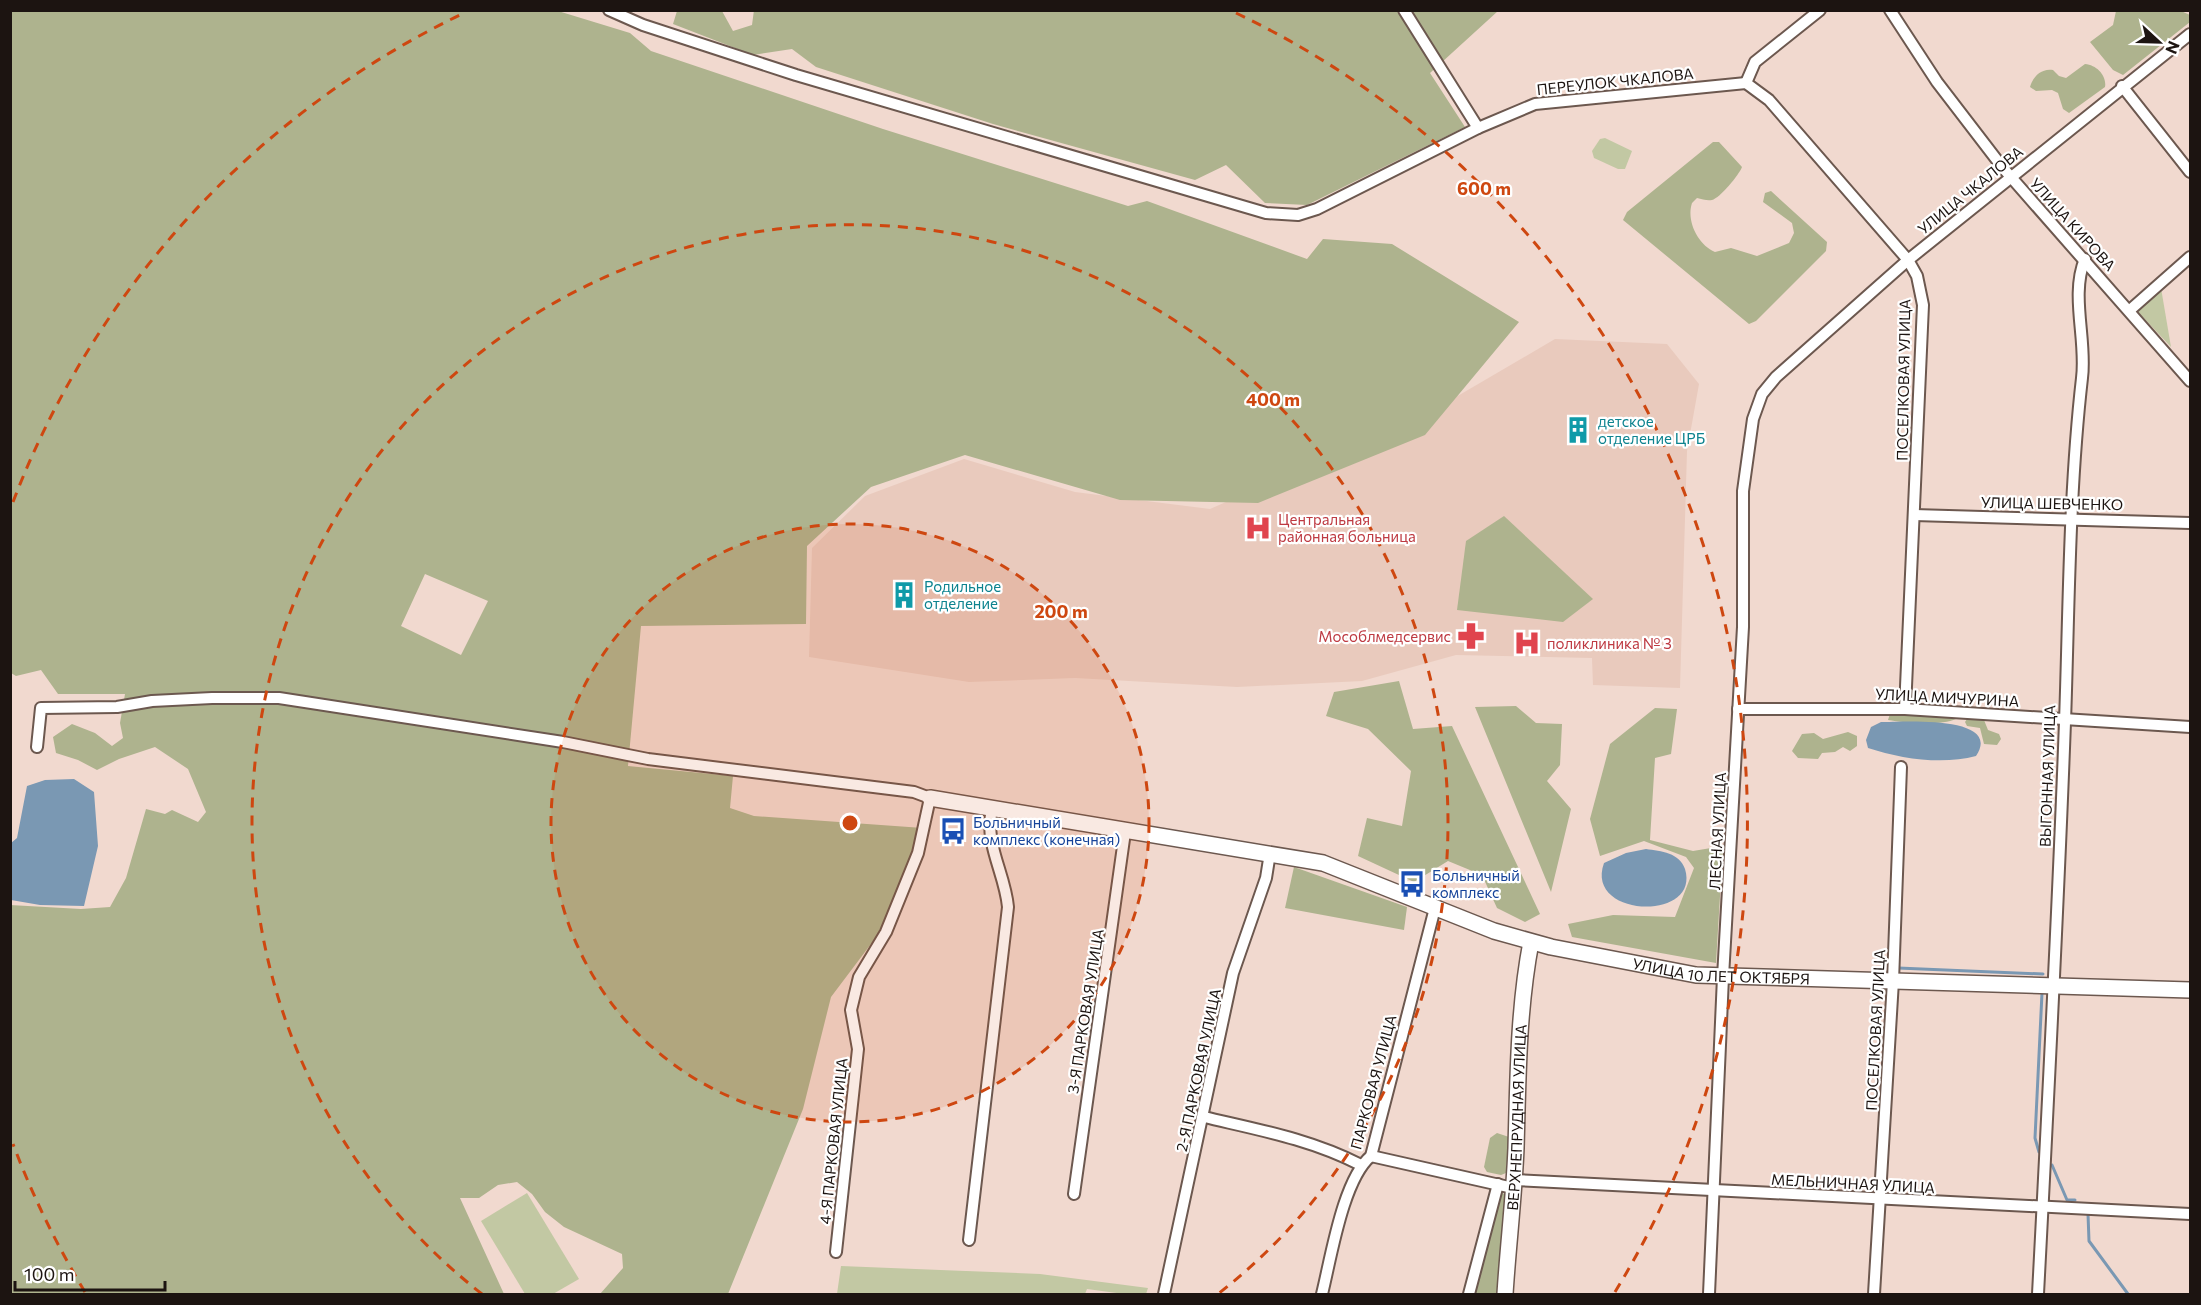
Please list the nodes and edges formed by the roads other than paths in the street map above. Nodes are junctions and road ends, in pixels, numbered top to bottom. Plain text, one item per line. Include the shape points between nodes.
1 (609, 10) edge
2 (1404, 10) edge
3 (1820, 10) edge
4 (1890, 10) edge
5 (2190, 34) edge
6 (1746, 83) junction
7 (2122, 86) junction
8 (1479, 128) junction
9 (2190, 172) edge
10 (2011, 176) junction
11 (2190, 257) edge
12 (2085, 259) junction
13 (1908, 260) junction
14 (2130, 310) junction
15 (1776, 377) joint
16 (2190, 381) edge
17 (1914, 515) junction
18 (2070, 518) junction
19 (2190, 523) edge
20 (1738, 709) junction
21 (1905, 709) junction
22 (2065, 718) junction
23 (2190, 728) edge
24 (37, 747) dead end
25 (1901, 767) dead end
26 (930, 798) junction
27 (992, 809) junction
28 (1125, 832) junction
29 (1270, 853) junction
30 (1435, 908) junction
31 (1531, 942) junction
32 (1723, 977) junction
33 (1893, 981) junction
34 (2053, 986) junction
35 (2190, 990) edge
36 (1204, 1118) junction
37 (1371, 1156) junction
38 (1360, 1165) junction
39 (1508, 1184) junction
40 (1715, 1191) junction
41 (1074, 1194) dead end
42 (1882, 1200) junction
43 (2043, 1206) junction
44 (2190, 1215) edge
45 (969, 1240) dead end
46 (836, 1252) dead end
47 (1164, 1294) edge
48 (1322, 1294) edge
49 (1469, 1294) edge
50 (1505, 1294) edge
51 (1709, 1294) edge
52 (1874, 1294) edge
53 (2038, 1294) edge

1 - 8 street, ПЕРЕУЛОК ЧКАЛОВА via 643,25 796,75 1266,213 1299,214 1327,205
2 - 8 street
3 - 6 street via 1755,63
4 - 10 street, УЛИЦА КИРОВА via 1937,82
5 - 7 street, УЛИЦА ЧКАЛОВА
6 - 8 street, ПЕРЕУЛОК ЧКАЛОВА via 1535,104
6 - 13 street, ПОСЕЛКОВАЯ УЛИЦА via 1769,100
7 - 9 street
7 - 10 street, УЛИЦА ЧКАЛОВА
10 - 12 street, УЛИЦА КИРОВА
10 - 13 street, УЛИЦА ЧКАЛОВА
11 - 14 street
12 - 14 street, УЛИЦА КИРОВА
12 - 18 street, ВЫГОННАЯ УЛИЦА via 2080,315 2084,362
13 - 15 street, УЛИЦА ЧКАЛОВА
13 - 17 street, ПОСЕЛКОВАЯ УЛИЦА via 1917,276 1923,305
14 - 16 street, УЛИЦА КИРОВА
15 - 20 street, ЛЕСНАЯ УЛИЦА via 1762,394 1748,439 1743,491 1743,627
17 - 18 street, УЛИЦА ШЕВЧЕНКО
17 - 21 street, ПОСЕЛКОВАЯ УЛИЦА
18 - 19 street, УЛИЦА ШЕВЧЕНКО
18 - 22 street, ВЫГОННАЯ УЛИЦА
20 - 21 street, УЛИЦА МИЧУРИНА
20 - 32 street, ЛЕСНАЯ УЛИЦА
21 - 22 street, УЛИЦА МИЧУРИНА
22 - 23 street, УЛИЦА МИЧУРИНА
22 - 34 street, ВЫГОННАЯ УЛИЦА
24 - 26 street via 41,708 279,698 648,759 914,792
25 - 33 street, ПОСЕЛКОВАЯ УЛИЦА
26 - 27 street, УЛИЦА 10 ЛЕТ ОКТЯБРЯ
26 - 46 street, 4-Я ПАРКОВАЯ УЛИЦА via 918,853 886,932 859,977 851,1010 858,1049
27 - 28 street, УЛИЦА 10 ЛЕТ ОКТЯБРЯ
27 - 45 street via 990,835 1008,907
28 - 29 street, УЛИЦА 10 ЛЕТ ОКТЯБРЯ
28 - 41 street, 3-Я ПАРКОВАЯ УЛИЦА
29 - 30 street, УЛИЦА 10 ЛЕТ ОКТЯБРЯ via 1323,863
29 - 36 street, 2-Я ПАРКОВАЯ УЛИЦА via 1266,878 1233,973
30 - 31 street, УЛИЦА 10 ЛЕТ ОКТЯБРЯ
30 - 37 street, ПАРКОВАЯ УЛИЦА
31 - 32 street, УЛИЦА 10 ЛЕТ ОКТЯБРЯ via 1650,967
31 - 39 street, ВЕРХНЕПРУДНАЯ УЛИЦА
32 - 33 street, УЛИЦА 10 ЛЕТ ОКТЯБРЯ
32 - 40 street, ЛЕСНАЯ УЛИЦА
33 - 34 street, УЛИЦА 10 ЛЕТ ОКТЯБРЯ
33 - 42 street, ПОСЕЛКОВАЯ УЛИЦА
34 - 35 street, УЛИЦА 10 ЛЕТ ОКТЯБРЯ
34 - 43 street, ВЫГОННАЯ УЛИЦА
36 - 38 street via 1294,1137
36 - 47 street, 2-Я ПАРКОВАЯ УЛИЦА
37 - 38 street, ПАРКОВАЯ УЛИЦА
37 - 39 street, МЕЛЬНИЧНАЯ УЛИЦА
38 - 48 street, ПАРКОВАЯ УЛИЦА via 1349,1190
39 - 40 street, МЕЛЬНИЧНАЯ УЛИЦА
39 - 49 street
39 - 50 street, ВЕРХНЕПРУДНАЯ УЛИЦА
40 - 42 street, МЕЛЬНИЧНАЯ УЛИЦА
40 - 51 street, ЛЕСНАЯ УЛИЦА
42 - 43 street, МЕЛЬНИЧНАЯ УЛИЦА
42 - 52 street, ПОСЕЛКОВАЯ УЛИЦА
43 - 44 street, МЕЛЬНИЧНАЯ УЛИЦА
43 - 53 street, ВЫГОННАЯ УЛИЦА

